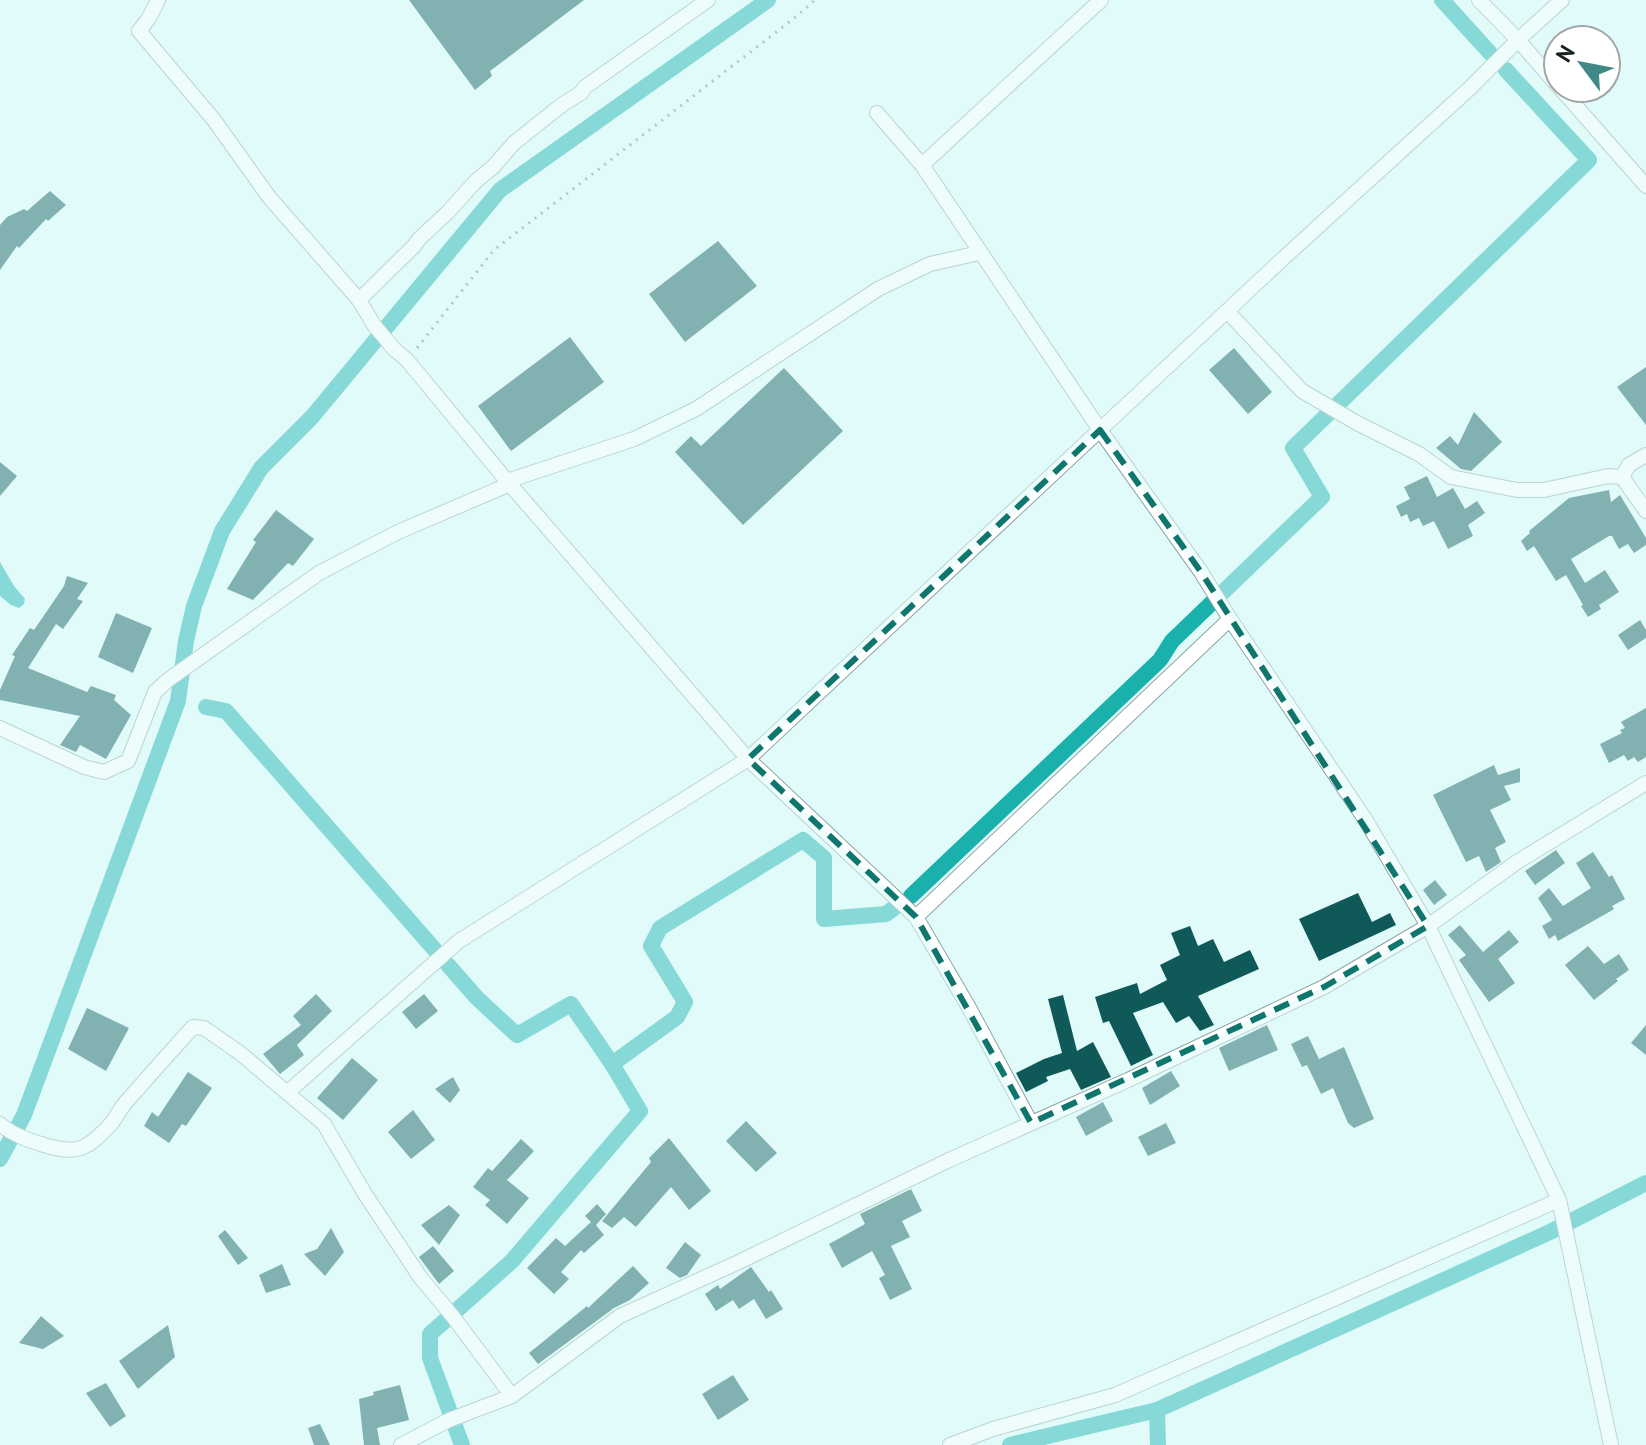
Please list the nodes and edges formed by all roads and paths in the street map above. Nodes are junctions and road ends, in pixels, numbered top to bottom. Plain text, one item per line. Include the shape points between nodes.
1 (158, 0) edge
2 (708, 0) edge
3 (815, 0) edge
4 (1101, 0) edge
5 (1479, 0) edge
6 (1562, 0) edge
7 (1518, 40) junction
8 (1542, 68) edge
9 (1574, 104) edge
10 (877, 113) dead end
11 (922, 165) junction
12 (1646, 186) edge
13 (979, 253) junction
14 (359, 300) junction
15 (1227, 311) junction
16 (407, 360) junction
17 (1100, 430) junction
18 (1646, 455) edge
19 (1622, 477) junction
20 (509, 483) junction
21 (1646, 511) edge
22 (1228, 614) junction
23 (0, 728) edge
24 (748, 759) junction
25 (1646, 783) edge
26 (916, 917) junction
27 (1428, 926) junction
28 (288, 1092) junction
29 (1031, 1123) junction
30 (4, 1127) edge
31 (1560, 1205) junction
32 (512, 1396) junction
33 (401, 1445) edge
34 (950, 1445) edge
35 (1611, 1445) edge

1 - 14 street via 139,31 214,120 269,197
2 - 14 street via 514,143
3 - 16 path via 494,250
4 - 11 street
5 - 7 street
6 - 7 street
7 - 8 street
7 - 15 street
9 - 12 street
10 - 11 street
11 - 13 street
13 - 17 street
13 - 20 street via 930,264 878,289 696,409 634,439
14 - 16 street
15 - 17 street
15 - 19 street via 1302,391 1451,477 1517,490
16 - 20 street
17 - 22 street
17 - 24 street
18 - 19 street via 1629,465
19 - 21 street
20 - 23 street via 319,573 168,680 155,692 128,761 104,772 84,767
20 - 24 street
22 - 26 street
22 - 27 street via 1365,819
24 - 26 street
24 - 28 street via 459,941
25 - 27 street via 1517,862
26 - 29 street
27 - 29 street via 1324,987
27 - 31 street
28 - 30 street via 214,1034 193,1027 94,1142 63,1151
28 - 32 street via 324,1124 420,1277
29 - 32 street via 620,1316
31 - 34 street via 1115,1395
31 - 35 street
32 - 33 street

